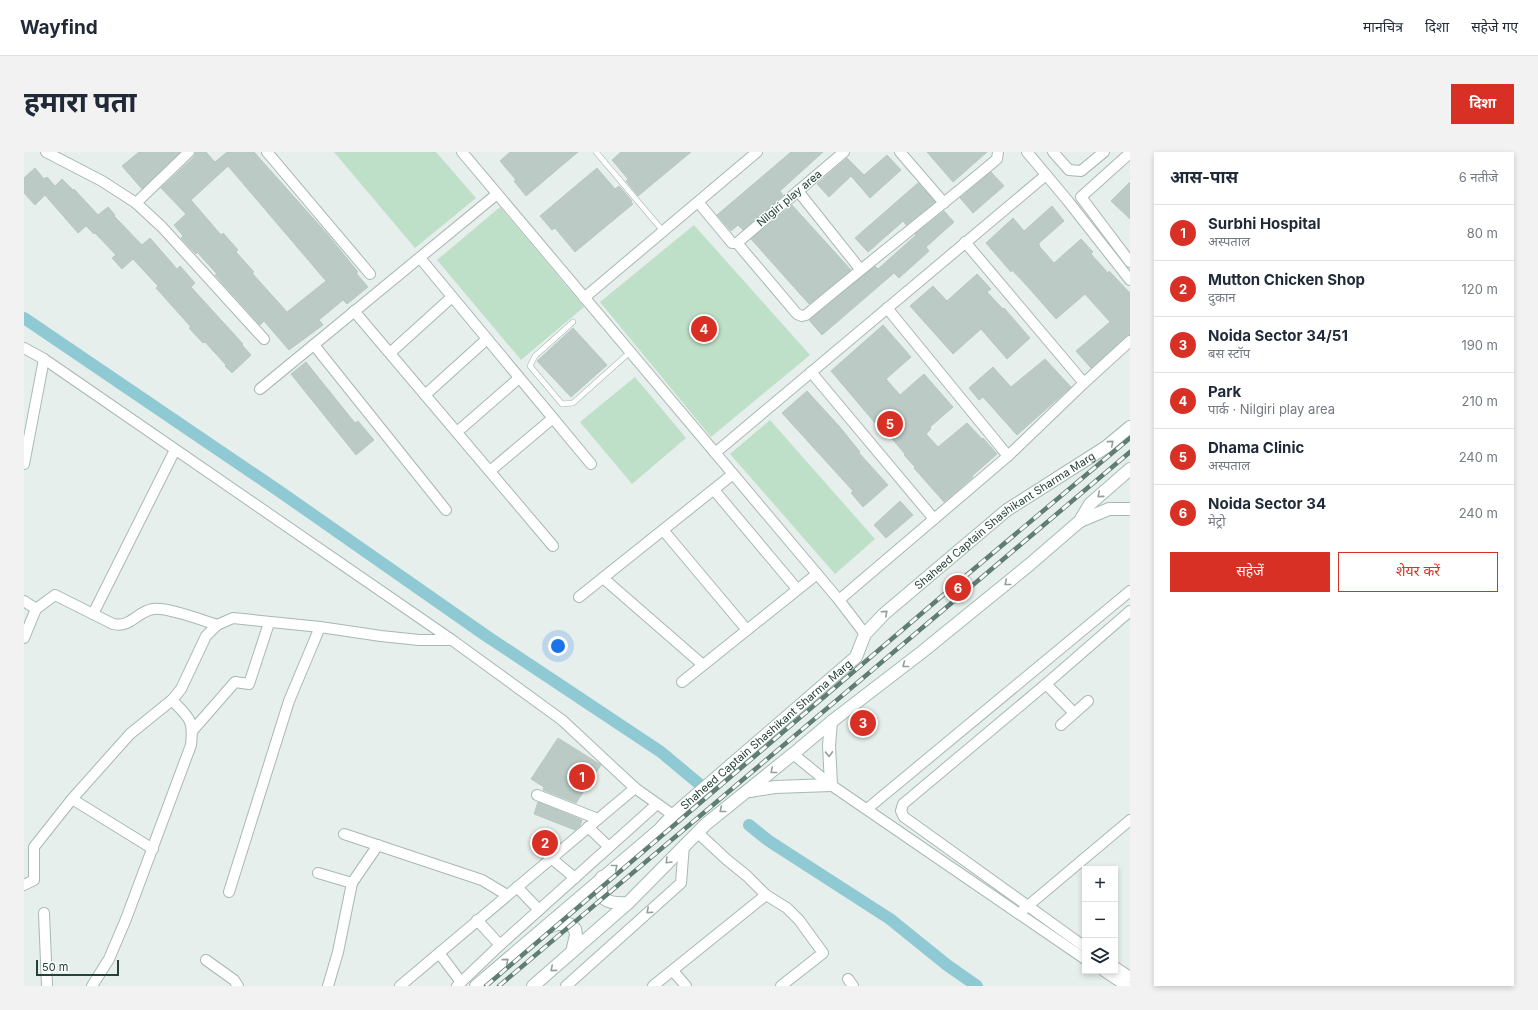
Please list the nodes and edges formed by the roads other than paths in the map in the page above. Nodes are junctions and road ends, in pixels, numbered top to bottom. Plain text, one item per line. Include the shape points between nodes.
1 (46, 152) edge
2 (189, 152) edge
3 (267, 152) edge
4 (462, 152) edge
5 (596, 152) edge
6 (757, 152) edge
7 (844, 152) edge
8 (900, 152) edge
9 (998, 152) edge
10 (1027, 152) edge
11 (1053, 152) edge
12 (1100, 153) edge
13 (1130, 153) edge
14 (746, 156) edge
15 (1046, 174) junction
16 (798, 191) junction
17 (497, 194) junction
18 (698, 202) junction
19 (136, 203) junction
20 (944, 203) junction
21 (663, 231) junction
22 (965, 242) junction
23 (736, 243) junction
24 (420, 258) junction
25 (1130, 262) edge
26 (860, 269) junction
27 (370, 274) dead end
28 (1130, 280) edge
29 (452, 297) junction
30 (584, 298) junction
31 (887, 308) junction
32 (354, 312) junction
33 (572, 322) dead end
34 (487, 339) junction
35 (264, 340) dead end
36 (1130, 341) edge
37 (314, 345) junction
38 (24, 348) edge
39 (630, 352) junction
40 (390, 353) junction
41 (44, 359) junction
42 (811, 372) junction
43 (519, 378) junction
44 (1084, 382) junction
45 (260, 389) dead end
46 (425, 395) junction
47 (553, 418) junction
48 (1130, 427) edge
49 (457, 432) junction
50 (175, 450) junction
51 (715, 453) junction
52 (1008, 456) junction
53 (24, 464) edge
54 (591, 464) dead end
55 (490, 471) junction
56 (1129, 471) edge
57 (733, 474) junction
58 (714, 490) junction
59 (1130, 509) edge
60 (446, 510) dead end
61 (934, 519) junction
62 (1080, 522) junction
63 (663, 530) junction
64 (553, 546) dead end
65 (816, 574) junction
66 (603, 578) junction
67 (797, 589) junction
68 (1130, 591) edge
69 (579, 598) dead end
70 (839, 600) junction
71 (24, 601) edge
72 (36, 610) junction
73 (1130, 611) edge
74 (93, 614) junction
75 (269, 622) junction
76 (217, 624) junction
77 (320, 627) junction
78 (746, 630) junction
79 (865, 634) junction
80 (24, 638) edge
81 (452, 640) junction
82 (703, 665) junction
83 (682, 682) dead end
84 (1046, 684) junction
85 (172, 700) junction
86 (1088, 701) dead end
87 (1074, 713) junction
88 (831, 722) junction
89 (1061, 725) dead end
90 (193, 730) junction
91 (793, 754) junction
92 (831, 785) junction
93 (635, 788) junction
94 (743, 794) junction
95 (537, 795) dead end
96 (72, 799) junction
97 (658, 804) junction
98 (867, 809) junction
99 (673, 815) junction
100 (598, 819) junction
101 (1130, 820) edge
102 (588, 827) junction
103 (701, 828) junction
104 (344, 834) dead end
105 (378, 845) junction
106 (684, 845) junction
107 (609, 847) junction
108 (153, 849) junction
109 (551, 858) junction
110 (318, 873) dead end
111 (602, 877) junction
112 (575, 878) junction
113 (352, 883) junction
114 (24, 885) edge
115 (517, 887) junction
116 (229, 892) dead end
117 (507, 895) junction
118 (766, 896) junction
119 (628, 903) junction
120 (1028, 906) junction
121 (539, 910) junction
122 (44, 913) dead end
123 (1020, 914) junction
124 (478, 920) junction
125 (543, 929) junction
126 (500, 945) junction
127 (1082, 945) edge
128 (572, 952) junction
129 (439, 953) junction
130 (1082, 957) edge
131 (206, 960) dead end
132 (1118, 969) edge
133 (673, 971) junction
134 (1108, 974) edge
135 (1130, 978) edge
136 (459, 984) edge
137 (47, 986) edge
138 (92, 986) edge
139 (238, 986) edge
140 (328, 986) edge
141 (400, 986) edge
142 (476, 986) edge
143 (533, 986) edge
144 (566, 986) edge
145 (653, 986) edge
146 (686, 986) edge
147 (781, 986) edge
148 (1126, 986) edge

1 - 19 street via 102,181
2 - 19 street
3 - 27 street
4 - 17 street
5 - 21 lane
6 - 14 street
7 - 16 street, Nilgiri play area
8 - 20 street
9 - 20 street via 997,159
10 - 15 street
11 - 12 street via 1068,170 1081,171
13 - 25 street via 1081,197
14 - 18 street
15 - 22 street
15 - 28 street
16 - 23 street, Nilgiri play area
16 - 26 street
17 - 24 street
17 - 30 street
18 - 21 street
18 - 23 street
19 - 35 street via 162,227
20 - 26 street
21 - 30 street
22 - 31 street
22 - 44 street
23 - 26 street via 797,314 802,316
24 - 29 street
24 - 32 street
29 - 34 street
29 - 40 street
30 - 39 street
31 - 42 street
31 - 52 street
32 - 37 street
32 - 40 street
33 - 39 lane via 535,356 530,366 562,404 573,403
34 - 43 street
34 - 46 street
36 - 44 street
37 - 45 street
37 - 60 street
38 - 41 street
39 - 51 street
40 - 46 street
41 - 50 street
41 - 53 street
42 - 51 street
42 - 61 street
43 - 47 street
43 - 49 street
44 - 52 street
46 - 49 street
47 - 54 street
47 - 55 street
79 -> 48 main road, Shaheed Captain Shashikant Sharma Marg via 884,614 1007,510 1106,447
49 - 55 street
50 - 74 street
50 - 81 street
51 - 57 street
52 - 61 street
55 - 64 street
56 -> 62 main road via 1090,504
57 - 58 street
57 - 65 street
58 - 63 street
58 - 67 street
59 - 62 main road via 1109,509
61 - 70 street
62 -> 88 main road via 922,652
63 - 66 street
63 - 78 street
65 - 67 street
65 - 70 street
66 - 69 street
66 - 82 street
67 - 78 street
68 - 98 street
70 - 79 street
71 - 72 street
72 - 74 street via 55,596
72 - 80 street
73 - 84 street
74 - 76 street via 120,626 153,610 165,610
75 - 76 street via 233,618
75 - 77 street
75 - 90 street via 249,684 235,682
76 - 85 street via 206,636 181,689
77 - 81 street via 419,640
77 - 116 street via 289,701
78 - 82 street
79 - 99 main road, Shaheed Captain Shashikant Sharma Marg via 856,657
81 - 93 street via 562,720
82 - 83 street
84 - 87 street
84 - 120 street via 903,804 901,811 904,817
85 - 90 street via 188,717
85 - 96 street via 130,734
86 - 87 street
87 - 89 street
88 - 91 main road
88 -> 92 main road
90 - 108 street via 191,746
91 - 92 street
91 -> 94 main road
92 - 94 main road via 775,786
92 - 98 street
93 - 97 street
93 - 100 street
94 -> 103 main road
95 - 100 street
96 - 108 street
96 - 114 street via 34,847 34,880
97 - 99 street
97 - 107 street
98 - 123 street
111 -> 99 main road, Shaheed Captain Shashikant Sharma Marg via 659,830
100 - 102 street
101 - 120 street
102 - 107 street
102 - 109 street
103 - 106 main road
103 - 118 street via 726,859 748,876
104 - 105 street
105 - 113 street
105 - 117 street via 482,880
106 -> 119 main road
106 -> 144 street via 681,883
107 - 112 street
108 - 138 street via 109,959
109 - 112 street
109 - 115 street
110 - 113 street
111 - 119 main road via 600,888 604,900 617,904
111 - 125 main road, Shaheed Captain Shashikant Sharma Marg
112 - 121 street
113 - 140 street via 338,952
115 - 117 street
115 - 121 street
117 - 124 street
118 - 133 street
118 - 147 street via 787,908 823,952
119 - 128 main road
120 - 123 street
120 - 127 street
121 - 126 street
122 - 137 street
123 - 130 street
124 - 126 street
124 - 129 street
125 - 128 main road via 557,924 569,924 575,929 576,935
142 -> 125 main road, Shaheed Captain Shashikant Sharma Marg
126 - 136 street
128 -> 143 main road
129 - 136 street
129 - 141 street
131 - 139 street via 234,980
132 - 135 street
133 - 145 street
133 - 146 street
134 - 148 street

